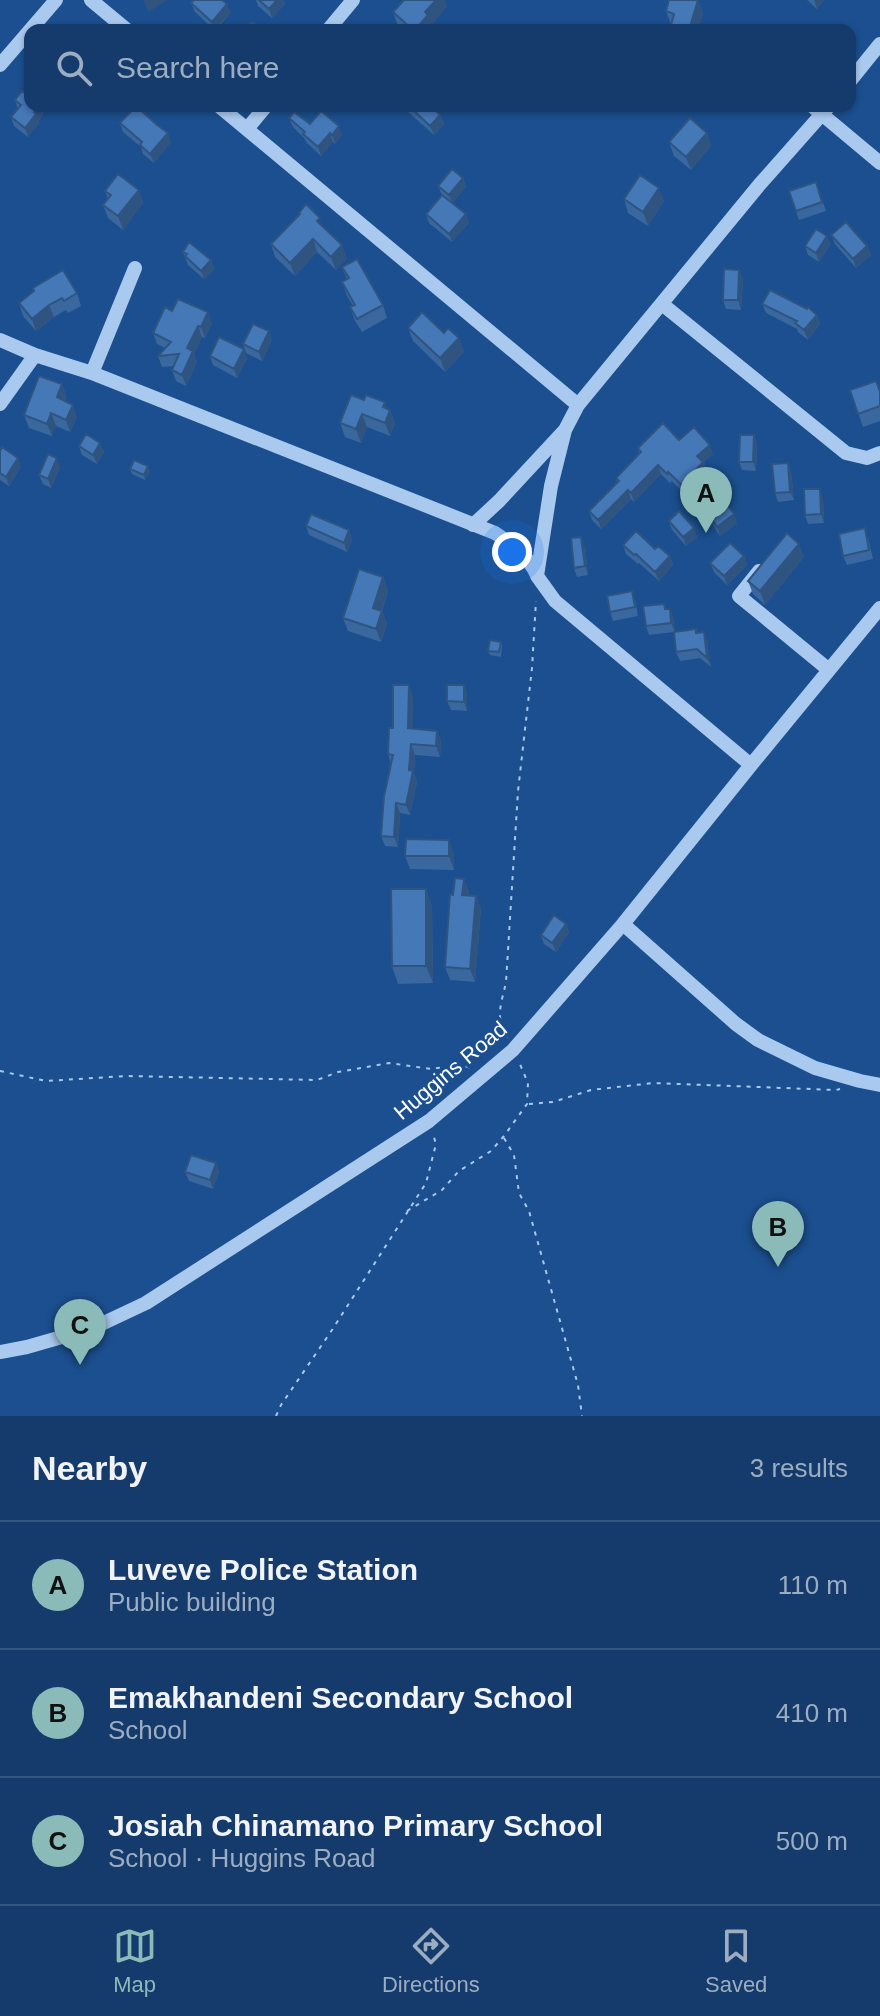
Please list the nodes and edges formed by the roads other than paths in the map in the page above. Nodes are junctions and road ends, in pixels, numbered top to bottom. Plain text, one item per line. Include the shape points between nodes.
1 (56, 0) edge
2 (91, 0) edge
3 (353, 0) edge
4 (35, 24) edge
5 (120, 24) edge
6 (333, 24) edge
7 (24, 37) edge
8 (880, 44) edge
9 (0, 65) edge
10 (856, 74) edge
11 (226, 112) edge
12 (261, 112) edge
13 (819, 112) edge
14 (824, 112) edge
15 (247, 129) junction
16 (880, 163) edge
17 (135, 268) dead end
18 (662, 304) junction
19 (0, 340) edge
20 (35, 355) junction
21 (92, 373) junction
22 (0, 404) edge
23 (578, 405) junction
24 (565, 430) junction
25 (880, 453) edge
26 (473, 525) junction
27 (765, 563) edge
28 (537, 576) junction
29 (880, 608) edge
30 (829, 670) junction
31 (751, 765) junction
32 (623, 924) junction
33 (880, 1085) edge
34 (0, 1352) edge

1 - 4 street
2 - 5 street
3 - 6 street
7 - 9 street
8 - 10 street
11 - 15 street
12 - 15 street
13 - 18 street
14 - 16 street
15 - 23 street
17 - 21 street
18 - 23 street
18 - 25 street via 846,453 867,458
19 - 20 street
20 - 21 street
20 - 22 street
21 - 26 street
23 - 24 street
24 - 26 street
24 - 28 street
26 - 28 street via 521,550
27 - 30 street via 739,596
28 - 31 street via 555,601
29 - 30 street, Huggins Road
30 - 31 street, Huggins Road
31 - 32 street, Huggins Road
32 - 33 street via 758,1040 815,1068
32 - 34 street, Huggins Road via 513,1050 429,1121 146,1303 93,1328

